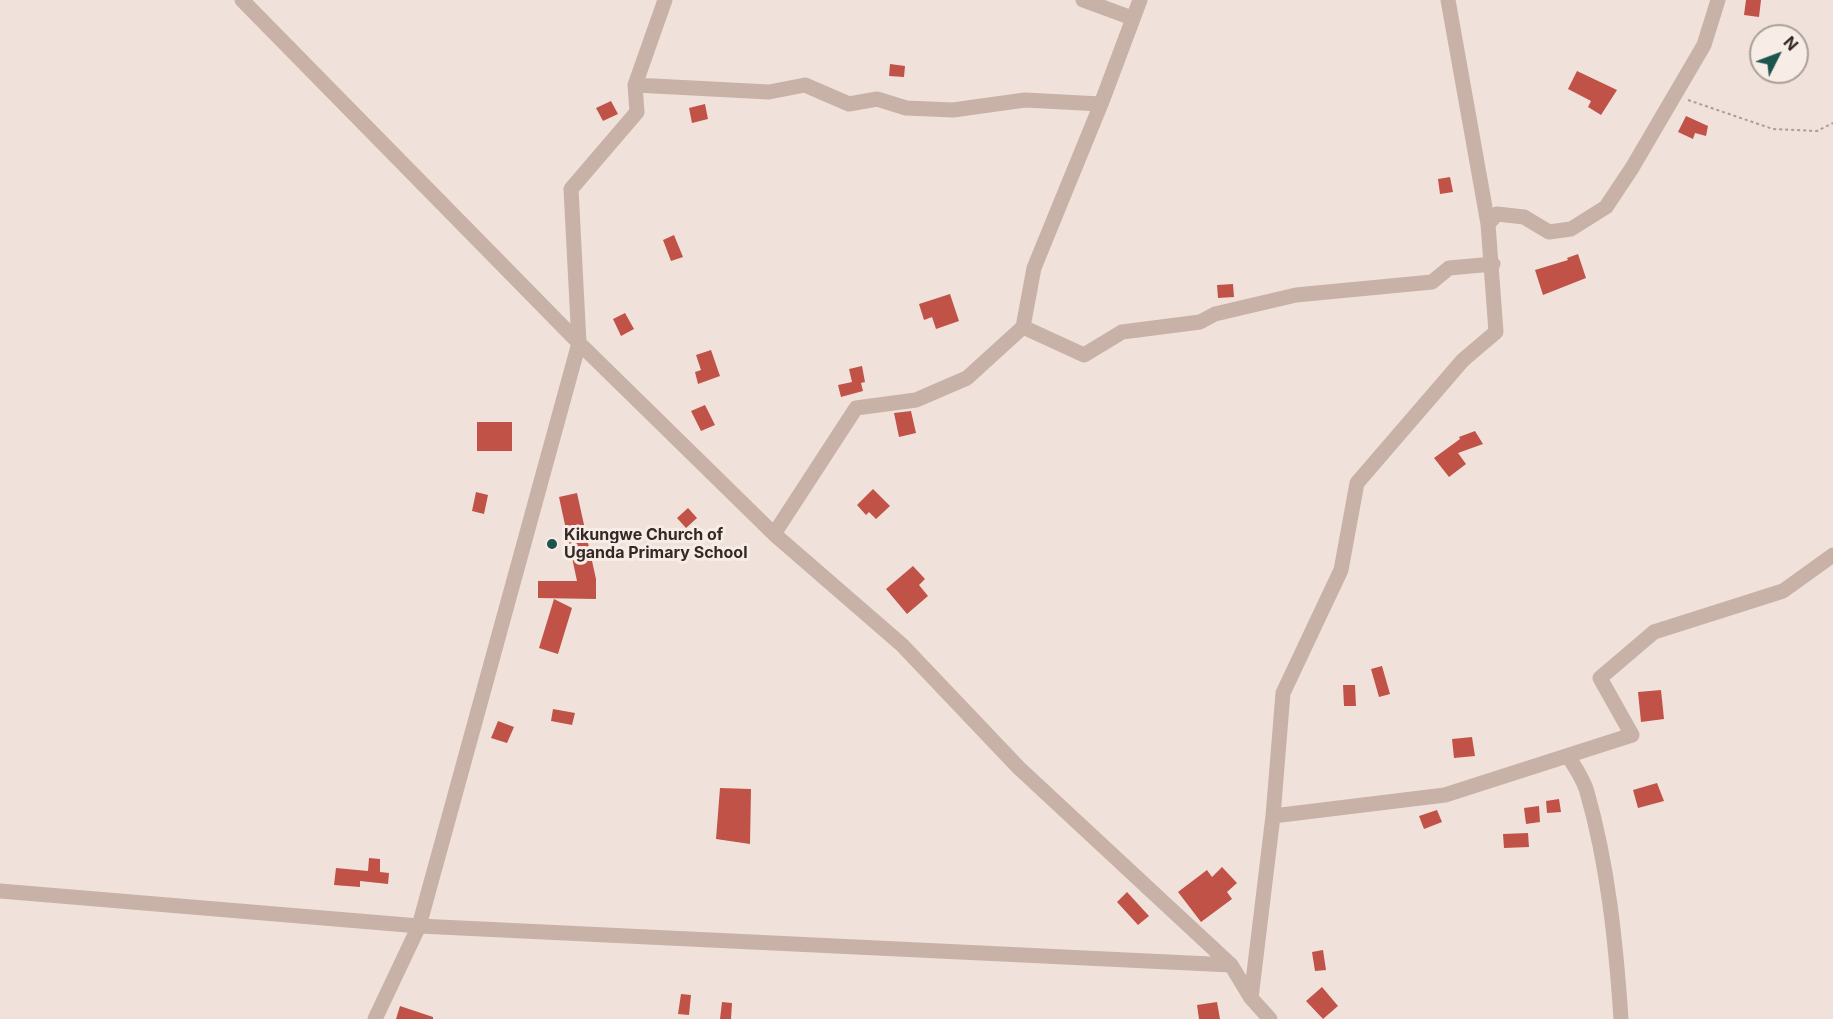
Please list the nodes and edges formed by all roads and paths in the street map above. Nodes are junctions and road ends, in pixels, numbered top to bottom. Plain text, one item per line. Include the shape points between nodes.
1 (242, 0) edge
2 (665, 0) edge
3 (1083, 0) edge
4 (1140, 0) edge
5 (1448, 0) edge
6 (1718, 0) edge
7 (1132, 18) junction
8 (635, 85) junction
9 (1674, 96) junction
10 (1101, 104) junction
11 (1833, 123) edge
12 (1488, 224) junction
13 (1493, 264) junction
14 (1023, 327) junction
15 (579, 343) junction
16 (774, 534) junction
17 (1833, 555) edge
18 (1568, 756) junction
19 (1273, 816) junction
20 (0, 891) edge
21 (419, 926) junction
22 (1231, 965) junction
23 (1251, 998) junction
24 (375, 1019) edge
25 (1270, 1019) edge
26 (1621, 1019) edge

1 - 15 street
2 - 8 street
3 - 7 street
4 - 7 street
5 - 12 street
6 - 9 street via 1704,45
7 - 10 street
8 - 10 street via 769,92 805,85 849,104 878,99 906,108 953,110 1025,100
8 - 15 street via 637,112 571,189
9 - 11 path via 1773,129 1817,131
9 - 12 street via 1605,207 1571,229 1549,232 1524,217 1497,214
10 - 14 street via 1034,268
12 - 13 street
13 - 14 street via 1449,268 1432,282 1296,295 1215,314 1200,322 1122,332 1084,354
13 - 19 street via 1496,332 1463,360 1357,483 1341,570 1283,693
14 - 16 street via 967,378 916,400 856,408
15 - 16 street
15 - 21 street
16 - 22 street via 902,645 1019,768
17 - 18 street via 1783,591 1654,632 1600,678 1632,735
18 - 19 street via 1445,795
18 - 26 street via 1587,790 1601,858 1618,969
19 - 23 street
20 - 21 street
21 - 22 street
21 - 24 street
22 - 23 street
23 - 25 street

